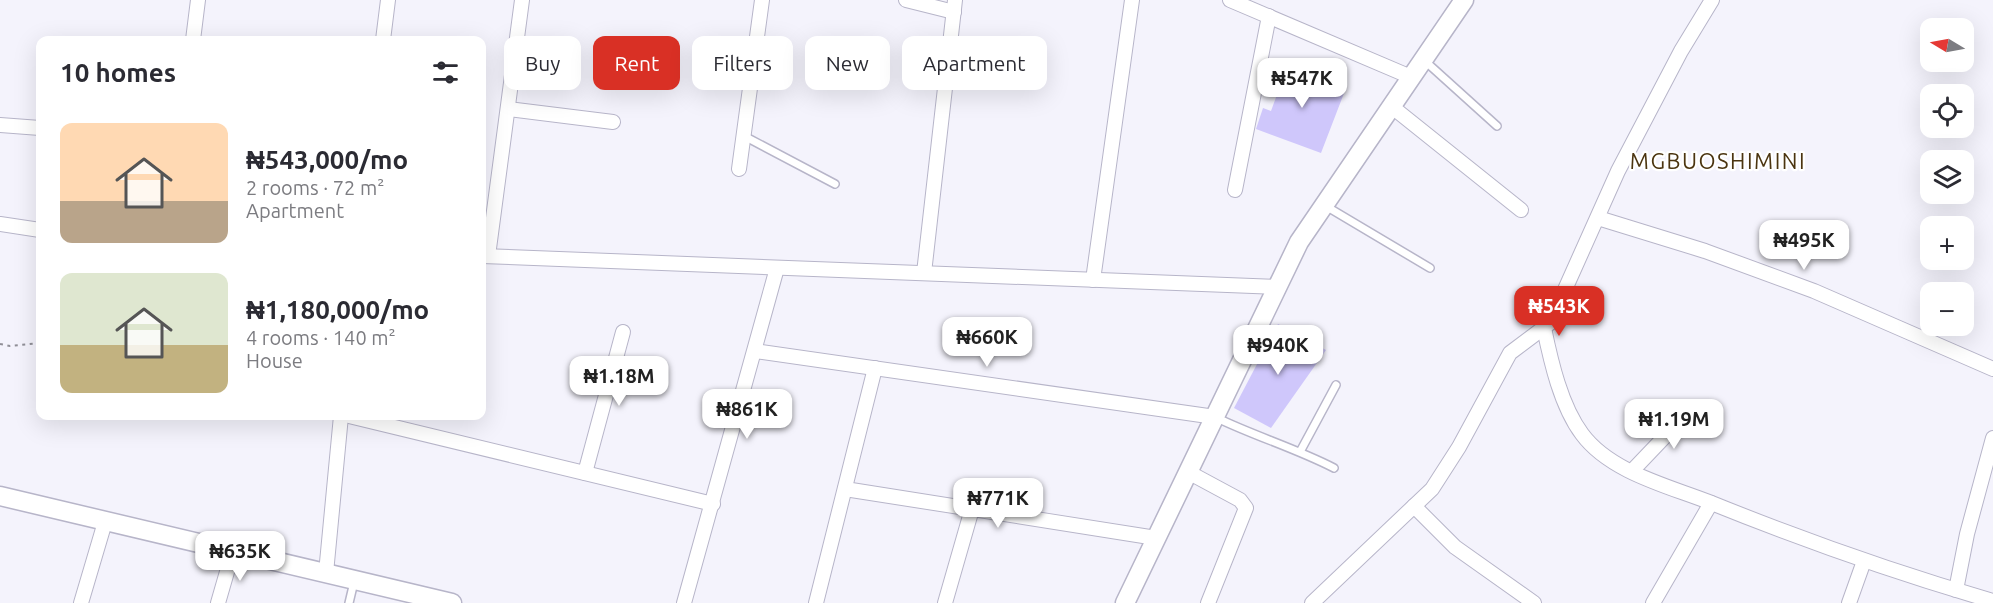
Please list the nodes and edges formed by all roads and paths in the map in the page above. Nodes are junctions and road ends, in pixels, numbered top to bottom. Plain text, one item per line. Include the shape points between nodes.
1 (198, 0) edge
2 (388, 0) edge
3 (522, 0) edge
4 (762, 0) edge
5 (906, 0) edge
6 (1132, 0) edge
7 (1230, 0) edge
8 (1464, 0) edge
9 (1712, 0) edge
10 (955, 6) edge
11 (1269, 16) junction
12 (194, 36) edge
13 (384, 36) edge
14 (1423, 59) junction
15 (1411, 77) junction
16 (1391, 106) junction
17 (508, 109) junction
18 (613, 122) dead end
19 (0, 124) edge
20 (1497, 126) dead end
21 (36, 128) edge
22 (744, 136) junction
23 (739, 170) dead end
24 (835, 184) dead end
25 (1235, 190) dead end
26 (1324, 205) junction
27 (1521, 210) dead end
28 (1598, 218) junction
29 (0, 224) edge
30 (36, 229) edge
31 (486, 250) edge
32 (486, 256) edge
33 (777, 268) junction
34 (1430, 268) dead end
35 (924, 273) junction
36 (1094, 280) junction
37 (1278, 287) junction
38 (1544, 328) junction
39 (623, 332) dead end
40 (36, 343) edge
41 (0, 344) edge
42 (755, 351) junction
43 (875, 368) junction
44 (1993, 369) edge
45 (1336, 385) dead end
46 (1693, 407) dead end
47 (1215, 417) junction
48 (341, 420) edge
49 (366, 420) edge
50 (1993, 438) edge
51 (1300, 450) junction
52 (1334, 468) dead end
53 (1632, 471) junction
54 (1188, 472) junction
55 (585, 473) junction
56 (845, 489) junction
57 (0, 496) edge
58 (1711, 503) junction
59 (713, 504) junction
60 (1414, 506) junction
61 (972, 509) junction
62 (105, 522) junction
63 (1156, 538) junction
64 (233, 551) junction
65 (1864, 561) junction
66 (327, 573) junction
67 (354, 580) junction
68 (1956, 590) junction
69 (1993, 601) edge
70 (81, 603) edge
71 (218, 603) edge
72 (349, 603) edge
73 (452, 603) edge
74 (684, 603) edge
75 (816, 603) edge
76 (945, 603) edge
77 (1125, 603) edge
78 (1209, 603) edge
79 (1312, 603) edge
80 (1534, 603) edge
81 (1653, 603) edge
82 (1849, 603) edge

1 - 12 street
2 - 13 street
3 - 17 street
4 - 22 street
5 - 10 street
6 - 36 street
7 - 11 street
8 - 14 street
9 - 28 street via 1618,171
10 - 35 street
11 - 15 street
11 - 25 street
14 - 15 street
14 - 20 lane
15 - 16 street
16 - 26 street
16 - 27 street
17 - 18 street
17 - 31 street
19 - 21 street
22 - 23 street
22 - 24 lane
26 - 34 lane
26 - 37 street via 1299,242
28 - 38 street via 1557,312
28 - 44 street via 1814,291
29 - 30 street
32 - 33 street
33 - 35 street
33 - 42 street
35 - 36 street
36 - 37 street
37 - 47 street
38 - 53 street via 1552,369 1582,434 1602,453
38 - 60 street via 1510,353 1460,447 1432,489
39 - 55 street
40 - 41 path
42 - 43 street
42 - 59 street
43 - 47 street
43 - 56 street
45 - 51 lane
46 - 53 street
47 - 51 lane
47 - 54 street
48 - 66 street
49 - 55 street
50 - 68 street
51 - 52 lane
53 - 58 street
54 - 63 street
54 - 78 street via 1240,500 1246,508
55 - 59 street
56 - 61 street
56 - 75 street
57 - 62 street
58 - 65 street
58 - 81 street
59 - 74 street
60 - 79 street
60 - 80 street via 1444,537
61 - 63 street
61 - 76 street
62 - 64 street
62 - 70 street
63 - 77 street
64 - 66 street
64 - 71 street
65 - 68 street
65 - 82 street
66 - 67 street
67 - 72 lane
67 - 73 street
68 - 69 street

